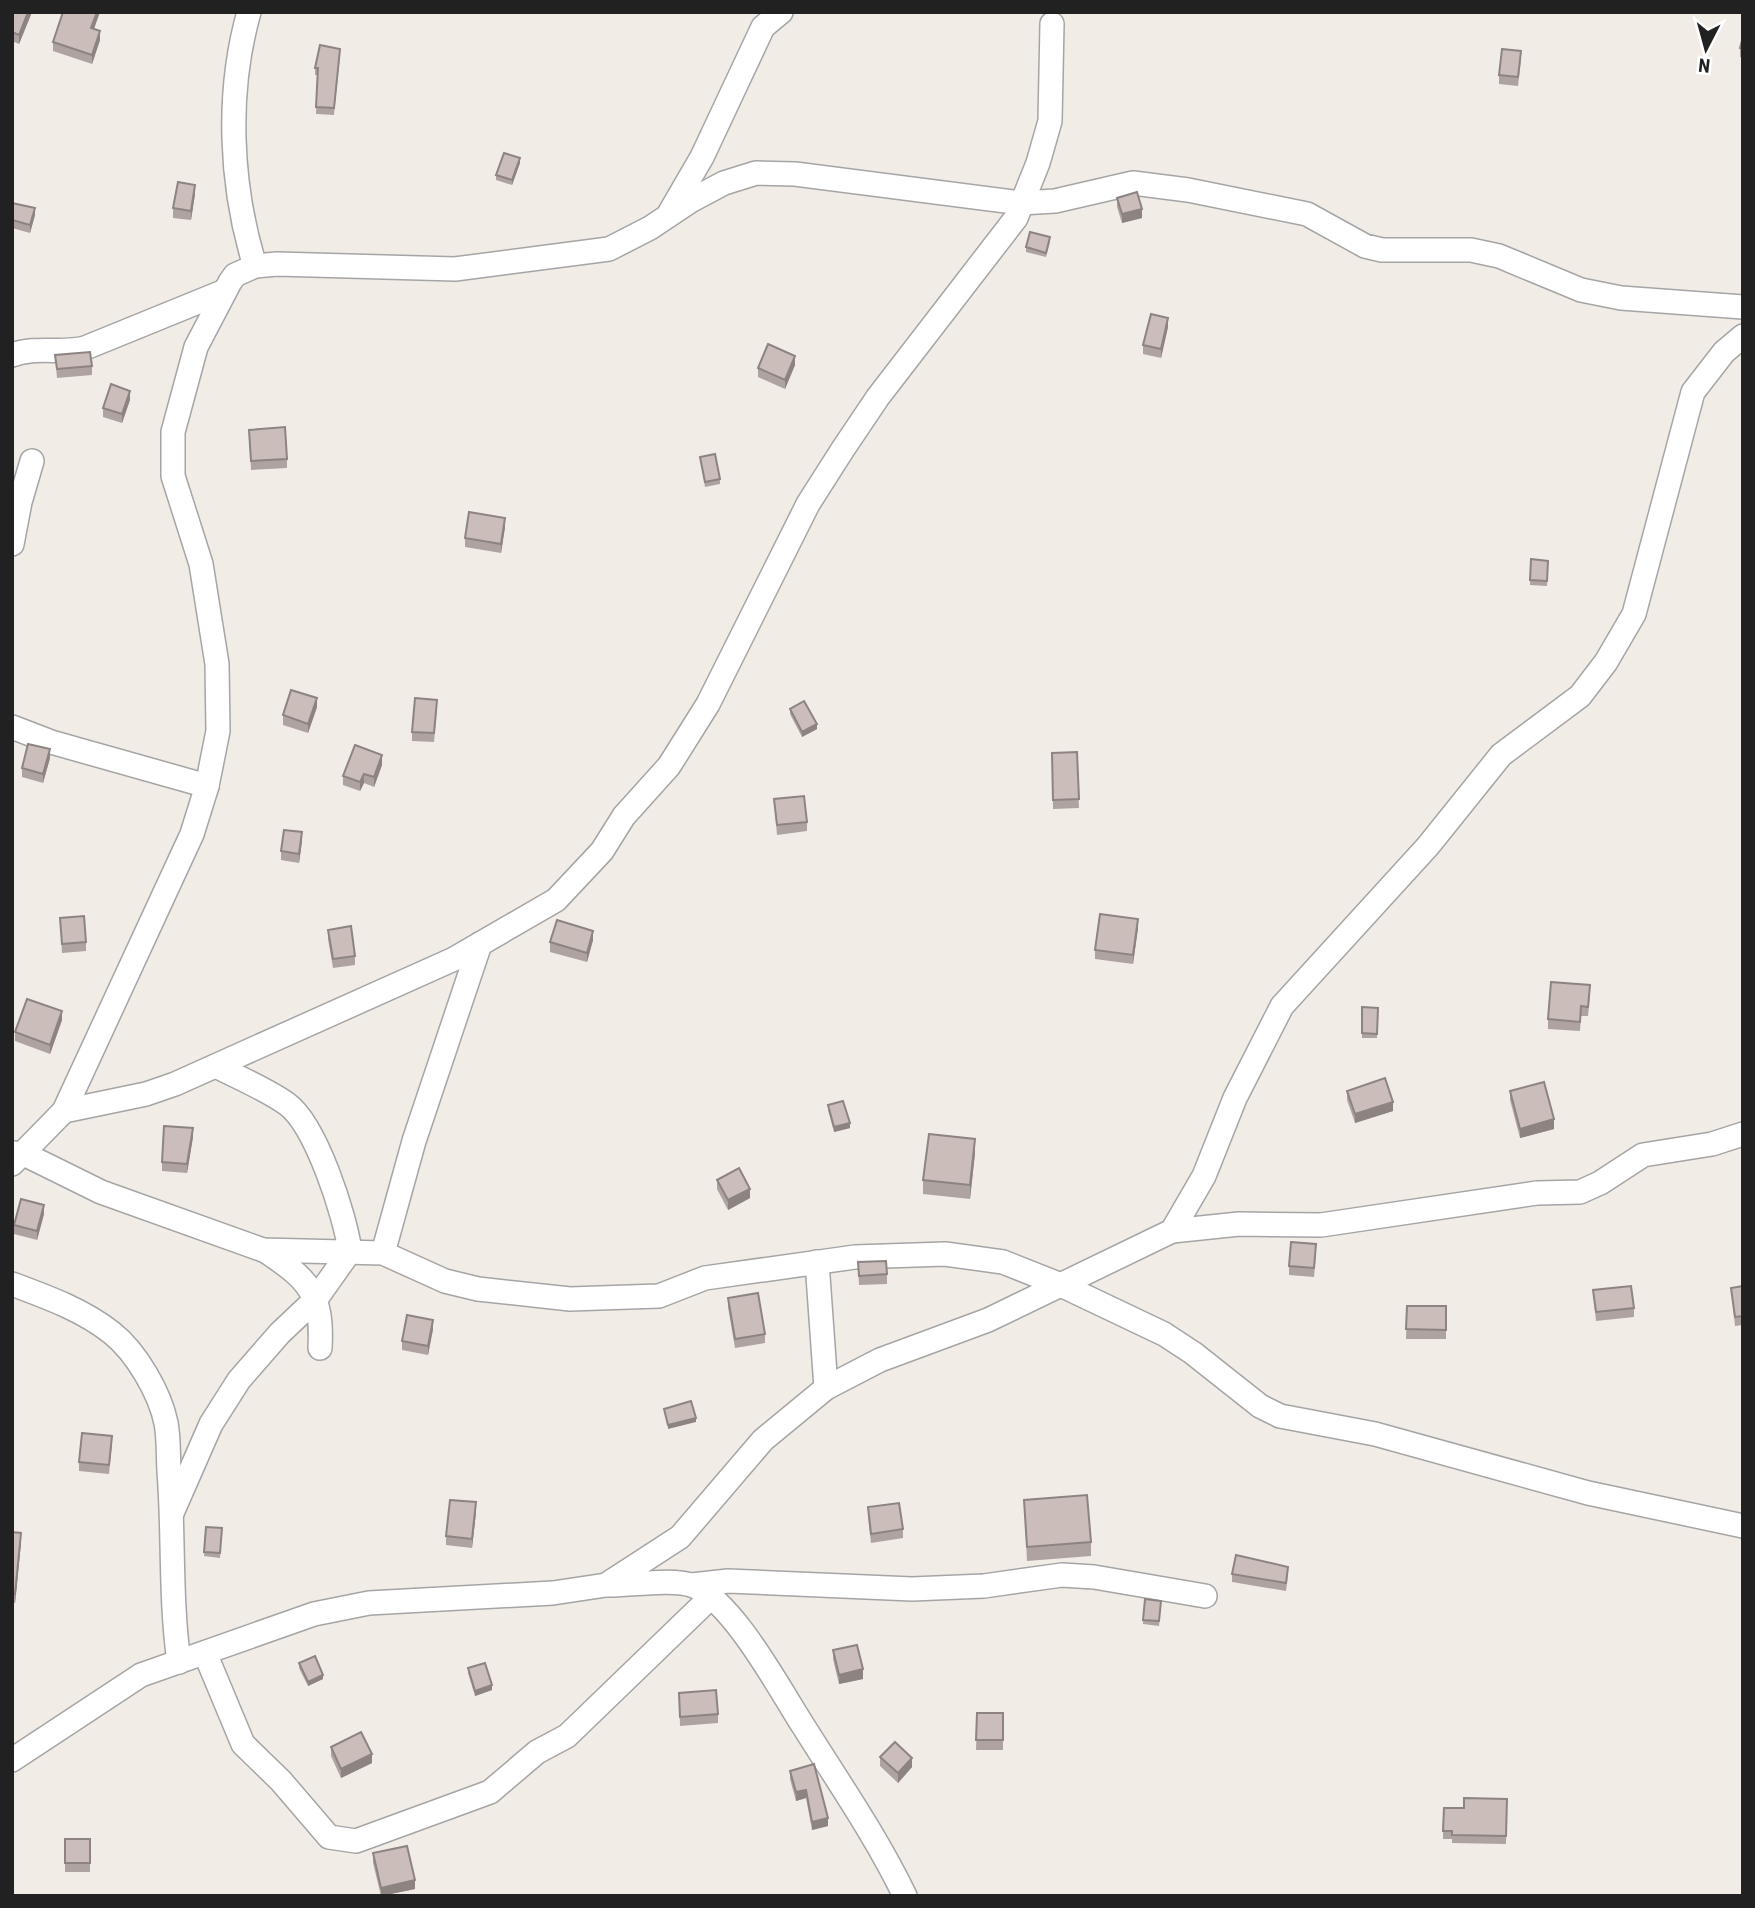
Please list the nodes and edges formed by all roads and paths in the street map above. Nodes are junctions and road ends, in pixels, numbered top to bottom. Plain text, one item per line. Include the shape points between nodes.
1 (249, 12) edge
2 (781, 12) edge
3 (1052, 24) dead end
4 (1021, 203) junction
5 (670, 212) junction
6 (255, 266) junction
7 (225, 290) junction
8 (1743, 307) edge
9 (1743, 336) edge
10 (12, 355) edge
11 (32, 460) dead end
12 (12, 544) edge
13 (12, 727) edge
14 (206, 786) junction
15 (480, 944) junction
16 (216, 1066) junction
17 (64, 1111) junction
18 (1743, 1134) edge
19 (16, 1157) edge
20 (1172, 1231) junction
21 (263, 1250) junction
22 (350, 1251) junction
23 (383, 1253) junction
24 (817, 1262) junction
25 (12, 1284) edge
26 (1060, 1285) junction
27 (316, 1299) junction
28 (320, 1348) dead end
29 (826, 1388) junction
30 (172, 1513) junction
31 (1743, 1526) edge
32 (606, 1585) junction
33 (701, 1591) junction
34 (1205, 1596) dead end
35 (205, 1653) junction
36 (180, 1662) junction
37 (12, 1760) edge
38 (905, 1896) edge

1 - 6 street via 233,91 243,221
2 - 5 street via 763,27 702,157
3 - 4 street via 1050,121
4 - 5 street via 755,173 724,183
4 - 8 street via 1055,201 1133,183 1188,190 1307,214 1365,246 1382,250 1471,250 1499,256 1581,290 1621,298
4 - 15 street via 1016,218 878,397 808,504 708,704 669,766 624,816 602,851 556,900
5 - 6 street via 609,249 574,255 455,269
6 - 7 street via 235,275
7 - 10 street via 85,348
7 - 14 street via 196,347 178,408 171,455 173,476 201,564 217,664 218,731
9 - 20 street via 1724,352 1693,392 1634,614 1606,662 1580,695 1501,755 1428,846 1282,1006 1235,1098 1204,1176
11 - 12 street
13 - 14 street
14 - 17 street via 192,834
15 - 16 street
15 - 23 street via 414,1141
16 - 17 street via 146,1094
16 - 22 street via 288,1104 301,1118 325,1166
17 - 19 street
18 - 20 street via 1643,1155 1580,1192 1537,1193 1321,1226 1239,1224
19 - 21 street
20 - 26 street
21 - 22 street
21 - 27 street via 293,1269
22 - 23 street
22 - 27 street
23 - 24 street via 444,1281 570,1299 659,1296 705,1278
24 - 26 street via 945,1254 1003,1262
24 - 29 street
25 - 30 street via 90,1319 114,1335 137,1363 166,1423
26 - 29 street via 975,1325 880,1360
26 - 31 street via 1164,1334 1280,1416 1375,1434 1588,1493
27 - 28 street via 322,1321
27 - 30 street via 239,1380 211,1424
29 - 32 street via 763,1440 680,1536
30 - 36 street via 174,1623
32 - 33 street
32 - 35 street via 565,1592 348,1606
33 - 34 street via 729,1581 912,1589 984,1587 1062,1575
33 - 35 street via 567,1736 537,1752 490,1792 356,1842 329,1837 243,1744
33 - 38 street via 753,1647 855,1803
35 - 36 street
36 - 37 street via 141,1675

